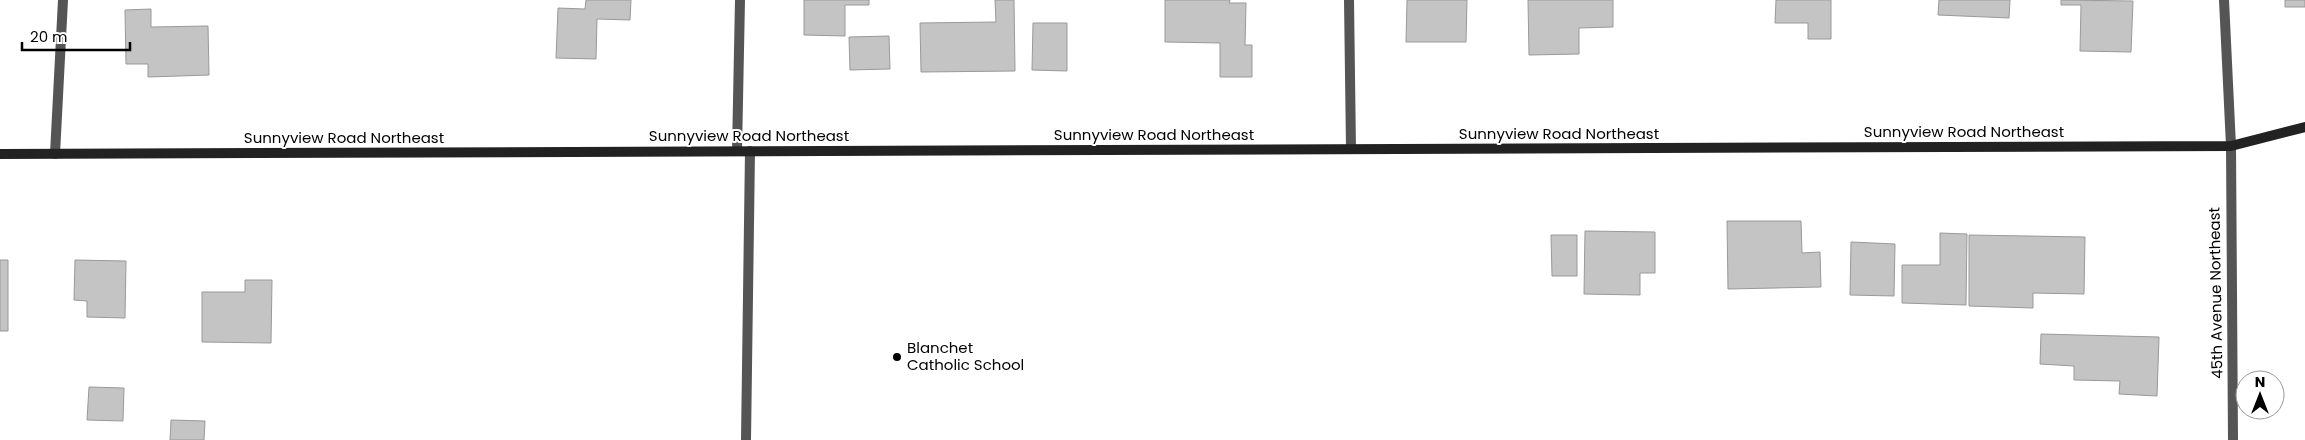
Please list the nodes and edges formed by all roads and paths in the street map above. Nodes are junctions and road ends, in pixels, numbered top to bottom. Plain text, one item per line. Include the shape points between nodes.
1 (63, 0) edge
2 (740, 0) edge
3 (1349, 0) edge
4 (2224, 0) edge
5 (2305, 127) edge
6 (2231, 146) junction
7 (1351, 149) junction
8 (737, 151) junction
9 (750, 151) junction
10 (0, 154) edge
11 (55, 154) junction
12 (746, 440) edge
13 (2233, 440) edge

1 - 11 street
2 - 8 street
3 - 7 street
4 - 6 street, 45th Avenue Northeast
5 - 6 main road, Sunnyview Road Northeast
6 - 7 main road, Sunnyview Road Northeast
6 - 13 street, 45th Avenue Northeast
7 - 9 main road, Sunnyview Road Northeast
8 - 9 main road, Sunnyview Road Northeast
8 - 11 main road, Sunnyview Road Northeast
9 - 12 street
10 - 11 main road, Sunnyview Road Northeast

